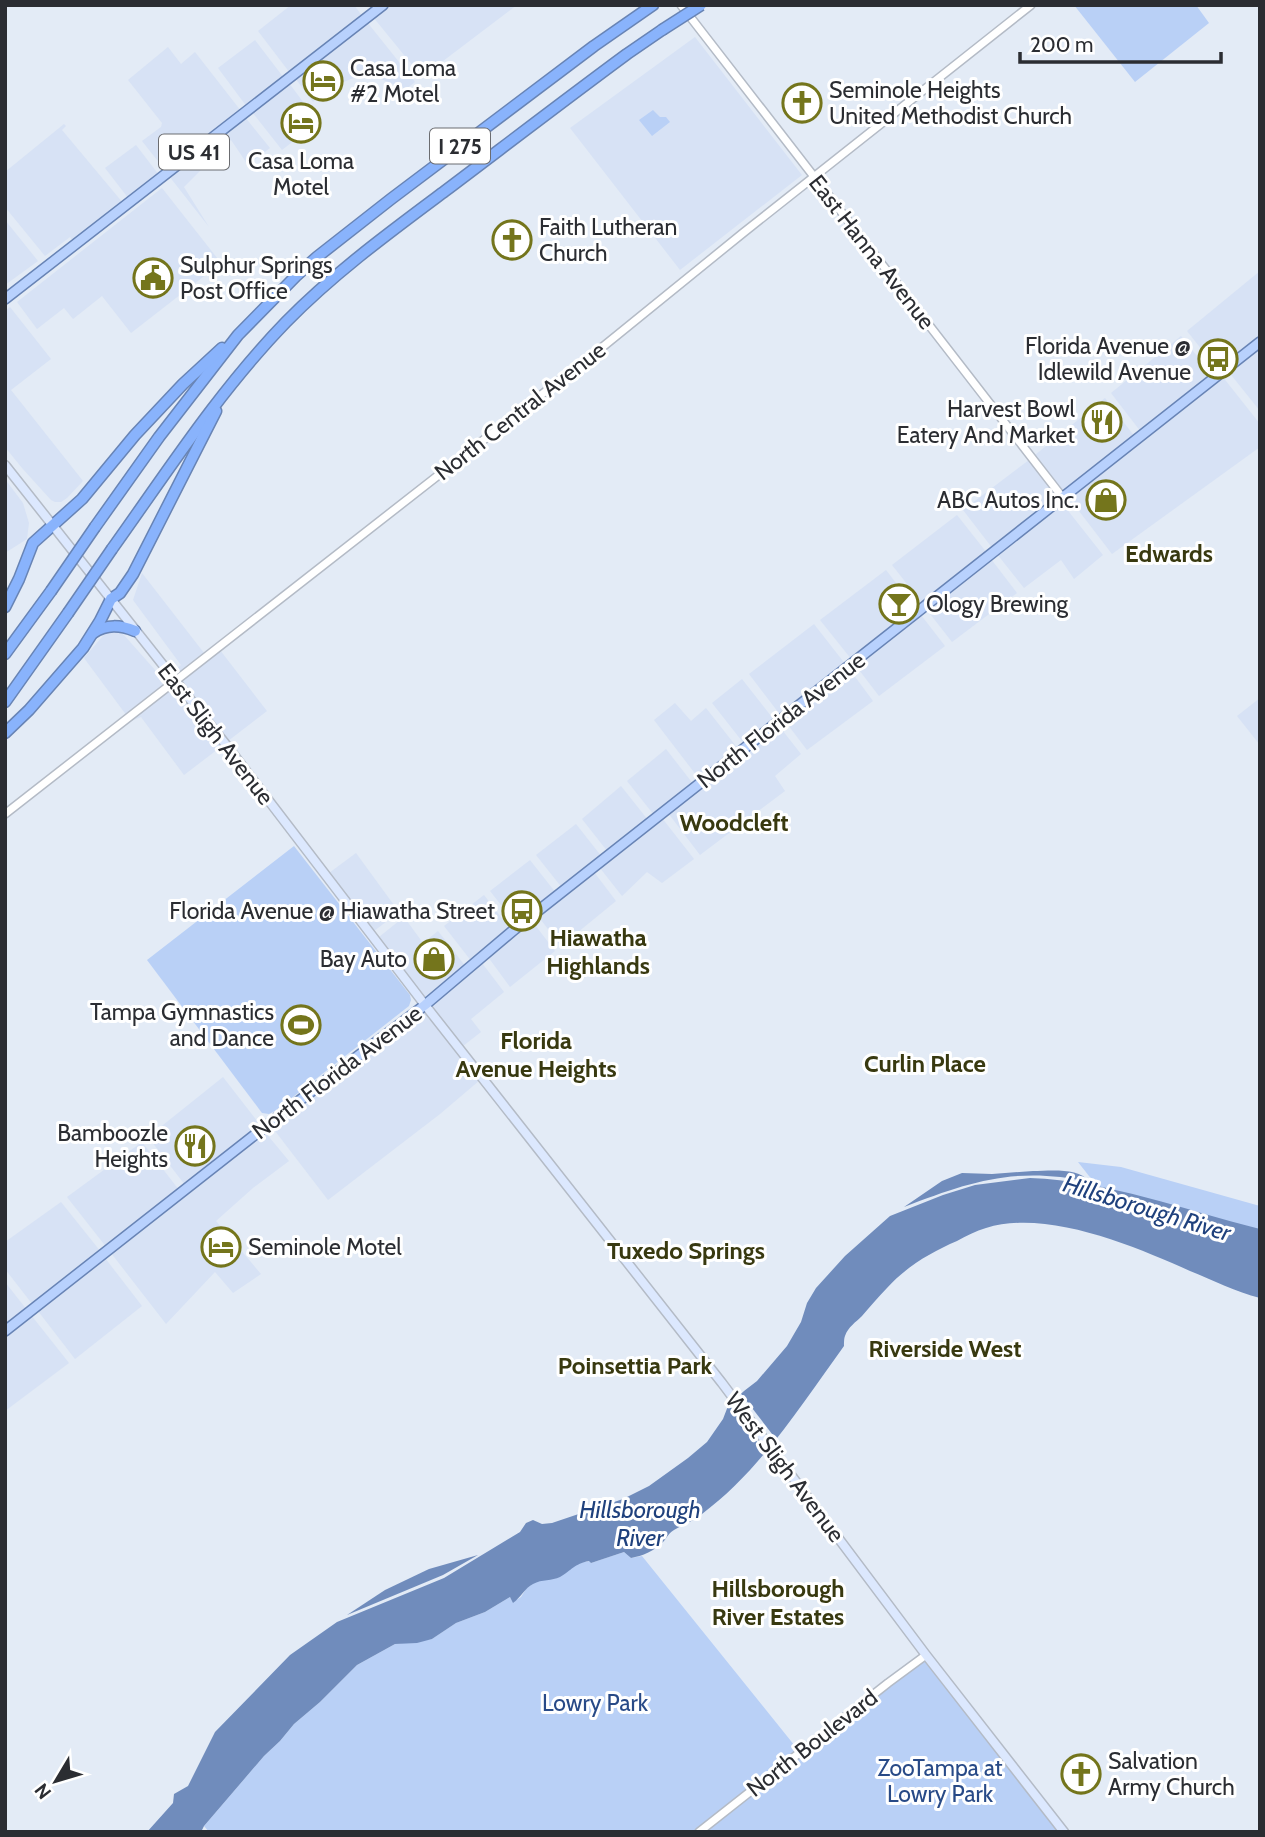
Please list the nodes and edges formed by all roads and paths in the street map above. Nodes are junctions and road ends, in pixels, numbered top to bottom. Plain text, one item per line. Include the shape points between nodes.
1 (383, 5) edge
2 (681, 5) edge
3 (701, 5) edge
4 (1031, 5) edge
5 (649, 8) edge
6 (814, 177) junction
7 (5, 299) edge
8 (238, 335) junction
9 (1260, 342) edge
10 (223, 393) junction
11 (5, 465) edge
12 (1063, 498) junction
13 (52, 525) junction
14 (111, 600) junction
15 (5, 607) edge
16 (135, 631) junction
17 (92, 634) junction
18 (5, 654) edge
19 (176, 681) junction
20 (5, 702) edge
21 (5, 733) edge
22 (5, 814) edge
23 (425, 1005) junction
24 (5, 1331) edge
25 (926, 1654) junction
26 (699, 1832) edge
27 (1064, 1832) edge

1 - 7 main road, US 41
2 - 6 street, East Hanna Avenue
3 - 10 highway, I 275, bridge via 591,81 345,268 282,326
4 - 6 street, North Central Avenue
5 - 8 highway, I 275 via 360,222 296,276
6 - 12 street, East Hanna Avenue
6 - 19 street, North Central Avenue
8 - 13 highway via 183,384 82,499
8 - 18 highway, I 275, bridge via 159,437
9 - 12 main road, North Florida Avenue
10 - 14 highway via 133,574
10 - 20 highway, I 275, bridge
11 - 13 main road, East Sligh Avenue
12 - 23 main road, North Florida Avenue via 515,929
13 - 14 main road, East Sligh Avenue
13 - 15 highway via 33,543
14 - 16 main road, East Sligh Avenue
14 - 17 highway
16 - 17 highway via 111,626
16 - 19 main road, East Sligh Avenue
17 - 21 highway
19 - 22 street, North Central Avenue
19 - 23 main road, East Sligh Avenue
23 - 24 main road, North Florida Avenue
23 - 25 main road, West Sligh Avenue via 722,1383
25 - 26 street, North Boulevard
25 - 27 main road, West Sligh Avenue

